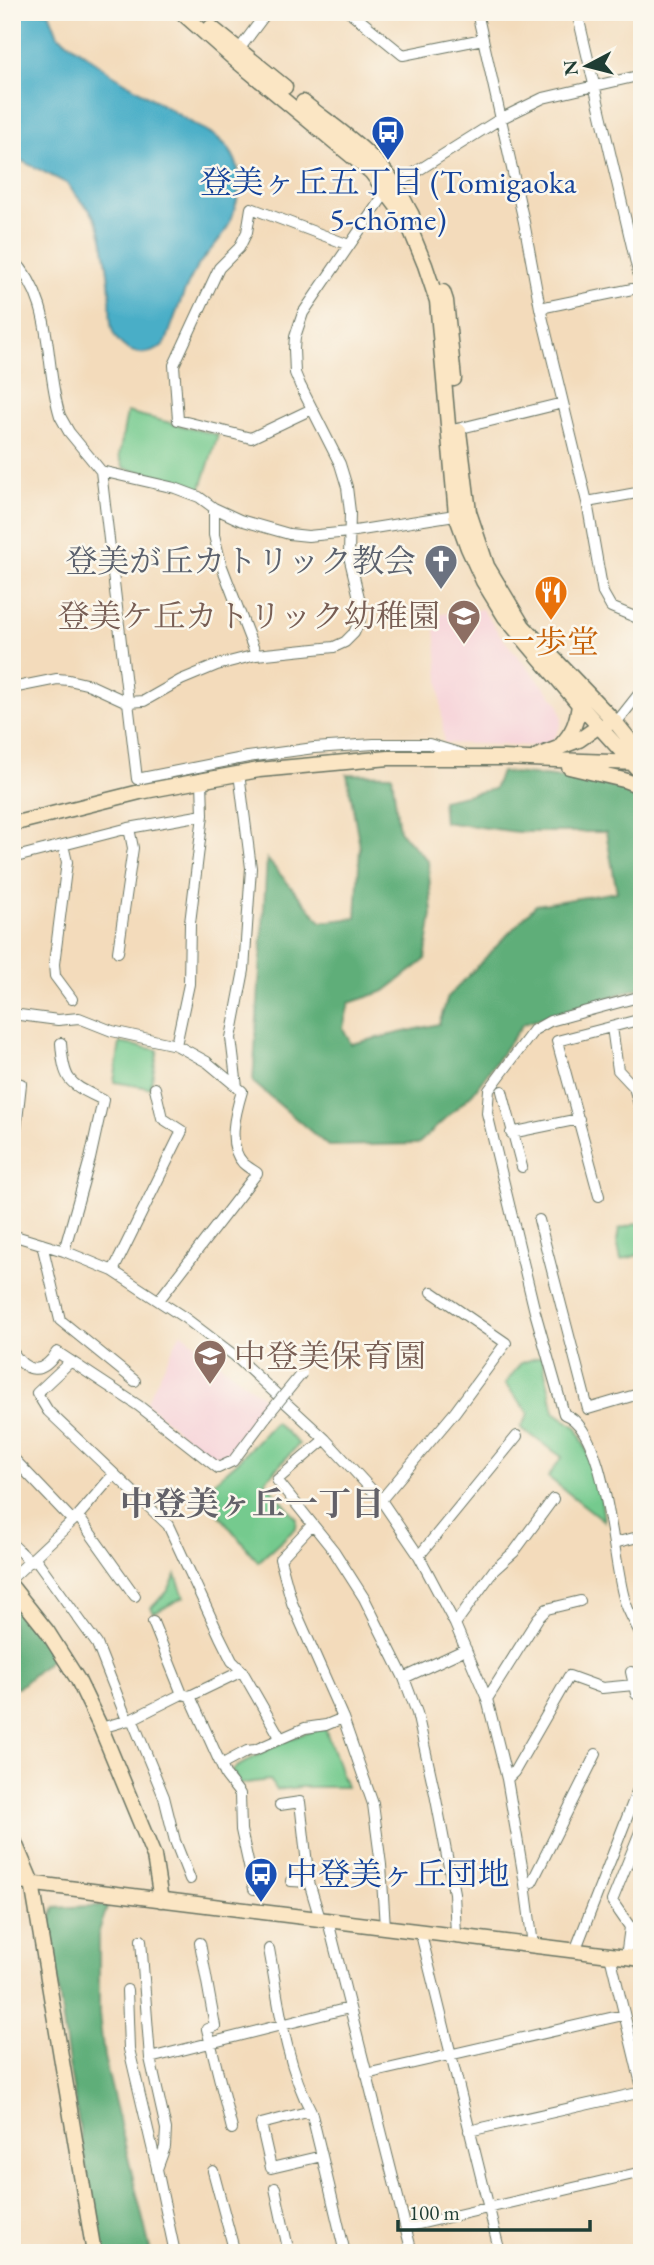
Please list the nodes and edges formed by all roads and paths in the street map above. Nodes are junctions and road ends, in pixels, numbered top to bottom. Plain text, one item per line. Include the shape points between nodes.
1 (181, 12) edge
2 (194, 12) edge
3 (267, 12) edge
4 (350, 12) edge
5 (477, 12) edge
6 (577, 12) edge
7 (483, 39) junction
8 (236, 54) junction
9 (642, 75) edge
10 (593, 86) junction
11 (500, 119) junction
12 (390, 189) junction
13 (349, 245) junction
14 (12, 258) edge
15 (642, 287) edge
16 (540, 308) junction
17 (563, 403) junction
18 (312, 409) junction
19 (454, 430) junction
20 (101, 471) junction
21 (642, 492) edge
22 (587, 502) junction
23 (214, 508) junction
24 (463, 514) junction
25 (349, 532) junction
26 (642, 620) edge
27 (256, 655) junction
28 (12, 688) edge
29 (642, 690) edge
30 (127, 702) junction
31 (579, 704) junction
32 (616, 723) junction
33 (599, 726) junction
34 (558, 748) junction
35 (478, 759) junction
36 (531, 759) junction
37 (640, 763) edge
38 (239, 774) junction
39 (202, 780) junction
40 (642, 787) edge
41 (204, 816) junction
42 (12, 824) edge
43 (129, 828) junction
44 (63, 845) junction
45 (12, 858) edge
46 (118, 952) dead end
47 (642, 996) edge
48 (72, 999) dead end
49 (12, 1014) edge
50 (642, 1019) edge
51 (611, 1027) junction
52 (61, 1043) dead end
53 (176, 1045) junction
54 (12, 1081) edge
55 (155, 1087) dead end
56 (237, 1087) junction
57 (502, 1091) dead end
58 (642, 1115) edge
59 (579, 1119) junction
60 (511, 1133) junction
61 (12, 1166) edge
62 (522, 1167) dead end
63 (599, 1196) dead end
64 (539, 1220) dead end
65 (12, 1236) edge
66 (42, 1244) junction
67 (64, 1251) junction
68 (113, 1271) junction
69 (432, 1292) dead end
70 (159, 1300) junction
71 (12, 1351) edge
72 (71, 1361) junction
73 (302, 1373) dead end
74 (135, 1381) dead end
75 (642, 1394) edge
76 (517, 1436) dead end
77 (325, 1438) junction
78 (12, 1457) edge
79 (114, 1474) junction
80 (553, 1499) dead end
81 (381, 1500) junction
82 (76, 1518) junction
83 (312, 1525) junction
84 (642, 1536) edge
85 (614, 1543) junction
86 (12, 1544) edge
87 (419, 1556) junction
88 (33, 1560) junction
89 (12, 1578) edge
90 (12, 1587) edge
91 (135, 1596) dead end
92 (580, 1601) dead end
93 (153, 1622) dead end
94 (456, 1624) junction
95 (642, 1637) edge
96 (466, 1649) junction
97 (242, 1671) junction
98 (631, 1672) dead end
99 (404, 1678) junction
100 (186, 1695) junction
101 (487, 1699) junction
102 (343, 1718) junction
103 (130, 1720) junction
104 (101, 1728) junction
105 (281, 1739) junction
106 (596, 1754) dead end
107 (221, 1765) junction
108 (507, 1779) junction
109 (642, 1779) edge
110 (280, 1805) dead end
111 (642, 1827) edge
112 (12, 1836) edge
113 (190, 1879) dead end
114 (12, 1881) edge
115 (291, 1881) dead end
116 (309, 1882) junction
117 (32, 1883) junction
118 (525, 1884) junction
119 (254, 1889) dead end
120 (161, 1900) junction
121 (324, 1920) junction
122 (385, 1927) junction
123 (636, 1928) edge
124 (420, 1930) junction
125 (456, 1935) junction
126 (141, 1940) dead end
127 (200, 1943) dead end
128 (533, 1945) junction
129 (269, 1949) dead end
130 (575, 1951) junction
131 (610, 1955) junction
132 (626, 1957) junction
133 (642, 1959) edge
134 (127, 1990) dead end
135 (349, 2008) junction
136 (623, 2015) junction
137 (283, 2025) junction
138 (210, 2044) junction
139 (450, 2055) junction
140 (150, 2058) junction
141 (366, 2074) junction
142 (642, 2090) edge
143 (311, 2111) junction
144 (232, 2129) dead end
145 (469, 2131) junction
146 (322, 2156) junction
147 (157, 2169) junction
148 (213, 2171) dead end
149 (642, 2172) edge
150 (275, 2188) dead end
151 (488, 2207) junction
152 (406, 2227) junction
153 (94, 2253) edge
154 (175, 2253) edge
155 (235, 2253) edge
156 (289, 2253) edge
157 (345, 2253) edge
158 (412, 2253) edge
159 (500, 2253) edge

1 - 8 street
2 - 8 street
3 - 8 street
4 - 7 street via 403,55
5 - 7 street
6 - 10 street
7 - 11 street
8 - 12 street
9 - 10 street
10 - 11 street via 543,98
10 - 15 street
11 - 12 street
11 - 16 street
12 - 13 street
12 - 19 street via 437,301
13 - 18 street via 303,313 295,337 295,373
13 - 18 street via 251,208 247,232 239,248 219,268 174,365 178,420 251,438
14 - 20 street via 28,276 38,298 60,416
15 - 16 street
16 - 17 street
17 - 19 street
17 - 22 street
18 - 25 street via 344,475
19 - 24 street
20 - 23 street via 175,488
20 - 30 street
21 - 22 street
22 - 26 street via 603,593 611,607
23 - 25 street via 255,526 289,534
23 - 27 street via 221,564
24 - 25 street
24 - 31 street via 468,548 483,581 505,617
24 - 32 street via 486,566 523,626
25 - 27 street via 361,613 354,632 334,647
27 - 30 street via 217,665 144,701
28 - 30 street via 69,680
29 - 32 street
30 - 35 street via 137,779 248,757 374,744 429,744
31 - 33 street
31 - 34 street via 578,720
32 - 33 street
32 - 37 street
33 - 34 street
33 - 37 street
34 - 36 street
35 - 36 street
35 - 38 street via 389,758
36 - 37 street
36 - 40 street
38 - 39 street
38 - 56 street via 251,868 244,970 231,1038
39 - 41 street
39 - 42 street
41 - 43 street
41 - 53 street via 190,923 189,984
43 - 44 street
43 - 46 street via 134,848
44 - 45 street
44 - 48 street via 67,862 54,964 55,976
47 - 85 street via 550,1021 534,1030 488,1090 487,1113 564,1414 581,1427 602,1476
49 - 53 street via 79,1018 112,1031
50 - 51 street
51 - 58 street via 618,1070 634,1087
51 - 59 street via 557,1041
52 - 67 street via 69,1082 103,1100
53 - 56 street via 207,1062
54 - 61 street via 21,1084
55 - 68 street via 162,1118 182,1131
56 - 70 street via 242,1091 235,1116 236,1151 257,1173
57 - 60 street
59 - 60 street
59 - 63 street
60 - 62 street
64 - 75 street via 588,1409
65 - 66 street
66 - 67 street
66 - 74 street via 60,1320
67 - 68 street
68 - 70 street
69 - 81 street via 506,1343
70 - 77 street via 235,1356
71 - 72 street via 20,1364 31,1370 51,1362 57,1352
72 - 73 street, bridge via 139,1406 218,1468 233,1461
72 - 79 street via 37,1393 48,1411
76 - 87 street
77 - 81 street
77 - 83 street via 277,1480
78 - 82 street
79 - 82 street
79 - 97 street via 168,1525 232,1661
80 - 94 street
81 - 87 street
82 - 88 street
82 - 91 street
83 - 99 street via 364,1598
83 - 102 street via 280,1559 292,1603
84 - 85 street
85 - 95 street via 624,1599
86 - 88 street
87 - 94 street
88 - 89 street
88 - 103 street via 97,1644
90 - 104 street via 78,1680
92 - 101 street via 547,1609 538,1618
93 - 100 street
94 - 96 street
96 - 99 street
96 - 101 street
97 - 100 street
97 - 105 street
98 - 108 street via 635,1689 602,1688 569,1676
99 - 125 street via 417,1713 435,1794 454,1893
100 - 103 street
100 - 107 street
101 - 108 street
102 - 105 street
102 - 122 street via 373,1804
103 - 104 street
103 - 113 street via 164,1797
104 - 120 street via 154,1856
105 - 107 street
106 - 118 street via 532,1882
107 - 119 street via 240,1794 241,1830
108 - 118 street
109 - 130 street
110 - 116 street via 300,1802
111 - 123 street via 612,1901
112 - 117 street
114 - 117 street
115 - 116 street
116 - 121 street
117 - 120 street
117 - 153 street
118 - 128 street
120 - 121 street
121 - 122 street
121 - 135 street
122 - 124 street
123 - 132 street
124 - 125 street
124 - 139 street
125 - 128 street
126 - 140 street
127 - 138 street via 215,2026 207,2029
128 - 130 street
129 - 137 street
130 - 131 street
131 - 132 street
131 - 136 street
132 - 133 street
134 - 147 street via 129,2049
135 - 137 street
135 - 141 street
136 - 139 street
136 - 142 street
137 - 138 street
137 - 143 street via 299,2089
138 - 140 street
138 - 144 street
139 - 141 street
139 - 145 street
140 - 147 street via 166,2129
141 - 152 street
142 - 145 street
143 - 146 street
143 - 146 street via 261,2124 271,2168
145 - 151 street
146 - 157 street
147 - 154 street
148 - 155 street
149 - 151 street
150 - 156 street
151 - 152 street
151 - 159 street
152 - 158 street

